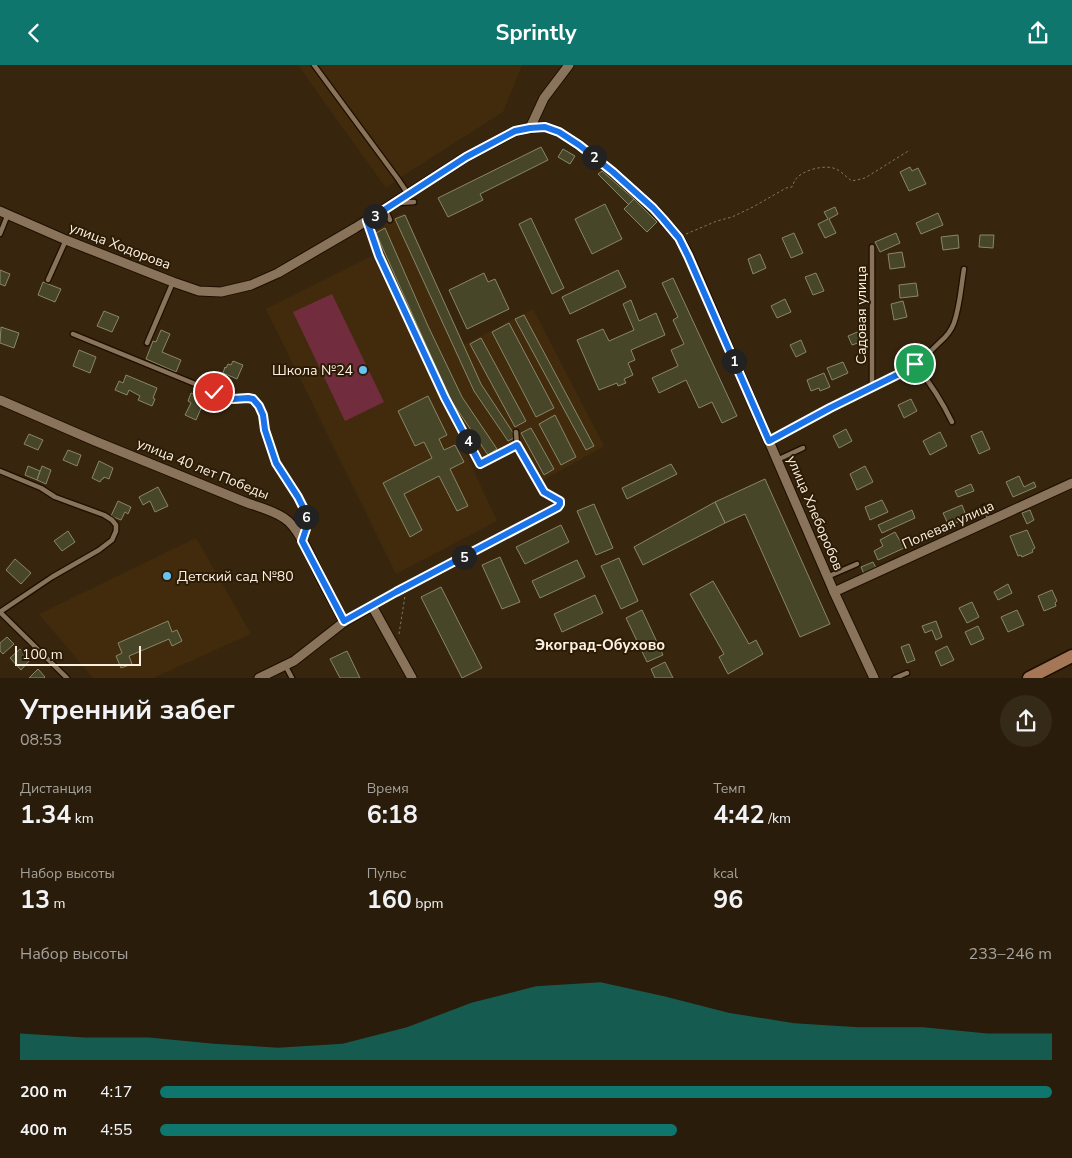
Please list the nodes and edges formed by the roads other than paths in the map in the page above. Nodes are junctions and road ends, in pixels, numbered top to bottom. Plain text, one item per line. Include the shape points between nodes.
1 (314, 65) edge
2 (569, 65) edge
3 (530, 128) junction
4 (411, 198) junction
5 (386, 209) junction
6 (3, 214) edge
7 (390, 220) dead end
8 (0, 234) edge
9 (66, 240) junction
10 (872, 247) dead end
11 (964, 269) dead end
12 (48, 280) dead end
13 (173, 282) junction
14 (234, 289) joint
15 (73, 334) dead end
16 (148, 343) dead end
17 (915, 364) junction
18 (872, 387) junction
19 (0, 400) edge
20 (952, 422) dead end
21 (516, 432) dead end
22 (769, 441) junction
23 (803, 448) dead end
24 (777, 460) junction
25 (0, 471) edge
26 (1072, 483) edge
27 (984, 507) dead end
28 (991, 521) junction
29 (302, 541) junction
30 (857, 563) dead end
31 (828, 577) junction
32 (834, 592) junction
33 (372, 606) junction
34 (0, 612) edge
35 (344, 621) junction
36 (1072, 656) edge
37 (285, 665) junction
38 (907, 673) dead end
39 (68, 678) edge
40 (259, 678) edge
41 (292, 678) edge
42 (412, 678) edge
43 (874, 678) edge
44 (895, 678) edge
45 (1028, 678) edge

1 - 4 lane
2 - 3 street via 544,99
3 - 4 street, улица Хлеборобов via 515,131 466,157
3 - 22 street, улица Хлеборобов via 545,127 579,145 653,208 679,238
4 - 5 street, улица Хлеборобов
5 - 7 lane
5 - 14 street, улица Хлеборобов via 278,273
6 - 8 lane
6 - 9 street, улица Ходорова
9 - 12 lane
9 - 13 street, улица Ходорова
10 - 18 lane, Садовая улица
11 - 17 lane via 954,324 947,336
13 - 14 street, улица Ходорова via 199,291
13 - 16 lane
15 - 29 lane via 227,397 253,399 263,415 276,463 306,513
17 - 18 lane
17 - 20 lane via 940,398
18 - 22 lane
19 - 29 street, улица 40 лет Победы via 269,510 286,519
21 - 33 lane via 517,445 544,492 560,501 558,507
22 - 24 street, улица Хлеборобов
23 - 24 lane
24 - 31 street, улица Хлеборобов
25 - 34 lane via 54,497 104,515 116,525 116,531 112,540 99,550
26 - 28 street, Полевая улица
27 - 28 lane
28 - 32 street, Полевая улица
29 - 35 street, улица 40 лет Победы
30 - 31 lane
31 - 32 street, улица Хлеборобов
32 - 43 street, улица Хлеборобов
33 - 35 street
33 - 42 street
34 - 39 lane
35 - 37 street
36 - 45 main road
37 - 40 street
37 - 41 lane
38 - 44 lane

